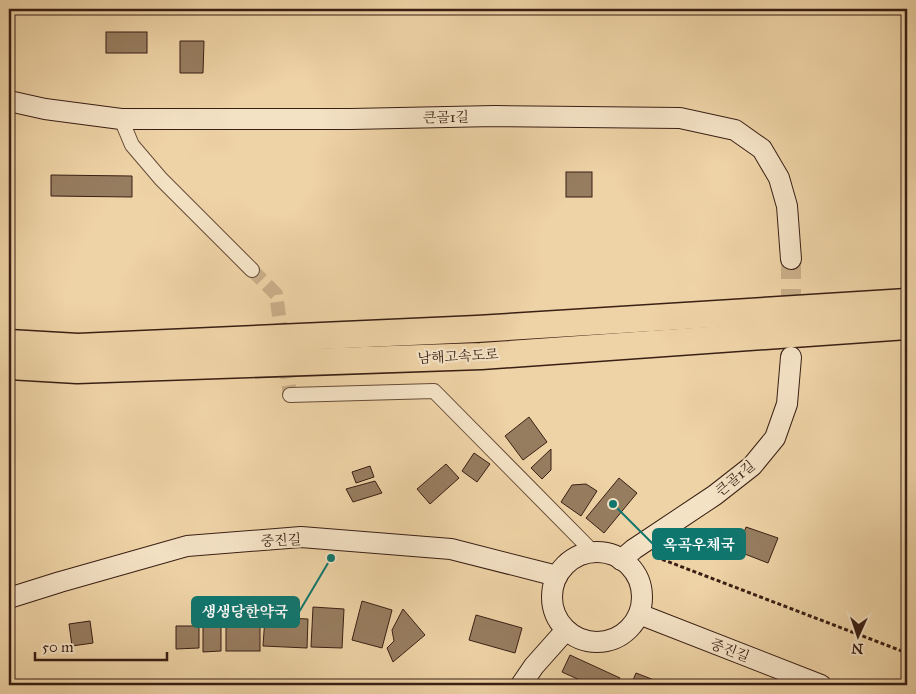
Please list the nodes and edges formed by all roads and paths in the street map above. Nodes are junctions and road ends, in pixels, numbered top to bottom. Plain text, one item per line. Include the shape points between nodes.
1 (9, 101) edge
2 (121, 119) junction
3 (791, 259) tunnel mouth
4 (252, 270) tunnel mouth
5 (907, 302) edge
6 (907, 326) edge
7 (9, 343) edge
8 (791, 357) dead end
9 (9, 366) edge
10 (290, 395) dead end
11 (594, 552) junction
12 (628, 554) junction
13 (557, 576) junction
14 (9, 598) edge
15 (639, 614) junction
16 (566, 630) junction
17 (907, 653) edge
18 (521, 685) edge
19 (821, 685) edge

1 - 2 main road, 큰골1길
2 - 3 main road, 큰골1길 via 680,118 735,130 762,149 779,178 787,206
2 - 4 street via 132,145 155,172
5 - 7 highway, 남해고속도로 via 477,329 78,346
6 - 9 highway, 남해고속도로 via 481,356 77,370
8 - 12 main road, 큰골1길 via 787,404 775,438 757,460 715,496
10 - 11 street via 434,391
11 - 12 main road
11 - 13 main road via 566,564
12 - 15 main road via 640,584
12 - 17 path
13 - 14 main road, 중진길 via 450,549 301,538 187,546
13 - 16 main road via 552,599 556,615
15 - 16 main road via 624,634 600,642 576,637
15 - 19 main road, 중진길
16 - 18 main road

